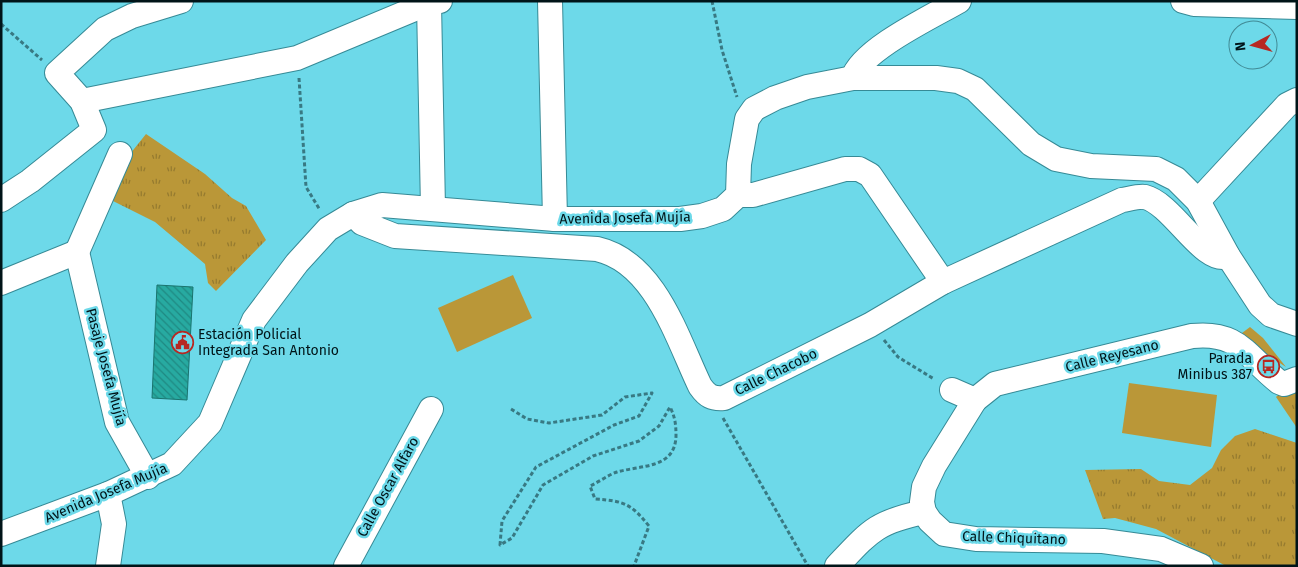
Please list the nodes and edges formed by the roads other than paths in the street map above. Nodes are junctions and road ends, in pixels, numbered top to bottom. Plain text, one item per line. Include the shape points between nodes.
1 (181, 1) edge
2 (550, 1) edge
3 (959, 1) edge
4 (1183, 1) edge
5 (435, 2) edge
6 (1297, 6) edge
7 (854, 78) junction
8 (1297, 100) edge
9 (82, 101) junction
10 (120, 154) dead end
11 (738, 195) junction
12 (1, 200) edge
13 (1198, 201) junction
14 (433, 209) junction
15 (354, 214) junction
16 (555, 219) junction
17 (77, 252) junction
18 (1228, 256) junction
19 (944, 282) junction
20 (1, 283) edge
21 (1297, 324) edge
22 (1297, 379) edge
23 (952, 390) road end
24 (975, 400) junction
25 (431, 409) dead end
26 (148, 477) junction
27 (108, 494) junction
28 (924, 512) junction
29 (1, 534) edge
30 (108, 566) edge
31 (346, 566) edge
32 (837, 566) edge
33 (1201, 566) edge

1 - 9 street via 132,16 105,29 57,73
2 - 16 street
3 - 7 street via 870,54
4 - 6 street via 1194,4
5 - 9 street via 297,58
5 - 14 street
7 - 11 street via 806,87 775,98 750,113 739,164
7 - 13 street via 958,81 975,89 1031,144 1056,160 1156,170 1176,179
8 - 13 street via 1287,105
9 - 12 street via 94,130
10 - 17 street
11 - 16 street, Avenida Josefa Mujía via 722,209 680,219
11 - 19 street via 753,195 845,169 859,169 870,175
13 - 18 street
14 - 15 street, Avenida Josefa Mujía via 382,206
14 - 16 street, Avenida Josefa Mujía
15 - 19 street, Calle Chacobo via 362,223 395,236 597,249 612,253 633,266 653,288 700,386 712,398 724,398 870,325
15 - 26 street, Avenida Josefa Mujía via 328,230 298,262 254,320 210,423 172,464
17 - 20 street
17 - 26 street, Pasaje Josefa Mujía via 117,422
18 - 19 street, Calle Chacobo via 1222,258 1207,253 1171,213 1158,202 1144,197 1122,200
18 - 21 street via 1260,305 1271,315
22 - 24 street, Calle Reyesano via 1284,384 1279,382 1235,342 1221,336 1192,336 995,384
23 - 24 street
24 - 28 street via 927,480 922,502
25 - 31 street, Calle Oscar Alfaro
26 - 27 street, Avenida Josefa Mujía
27 - 29 street, Avenida Josefa Mujía
27 - 30 street via 114,524
28 - 32 street via 888,521 873,529
28 - 33 street, Calle Chiquitano via 944,534 976,539 1103,541 1161,549

